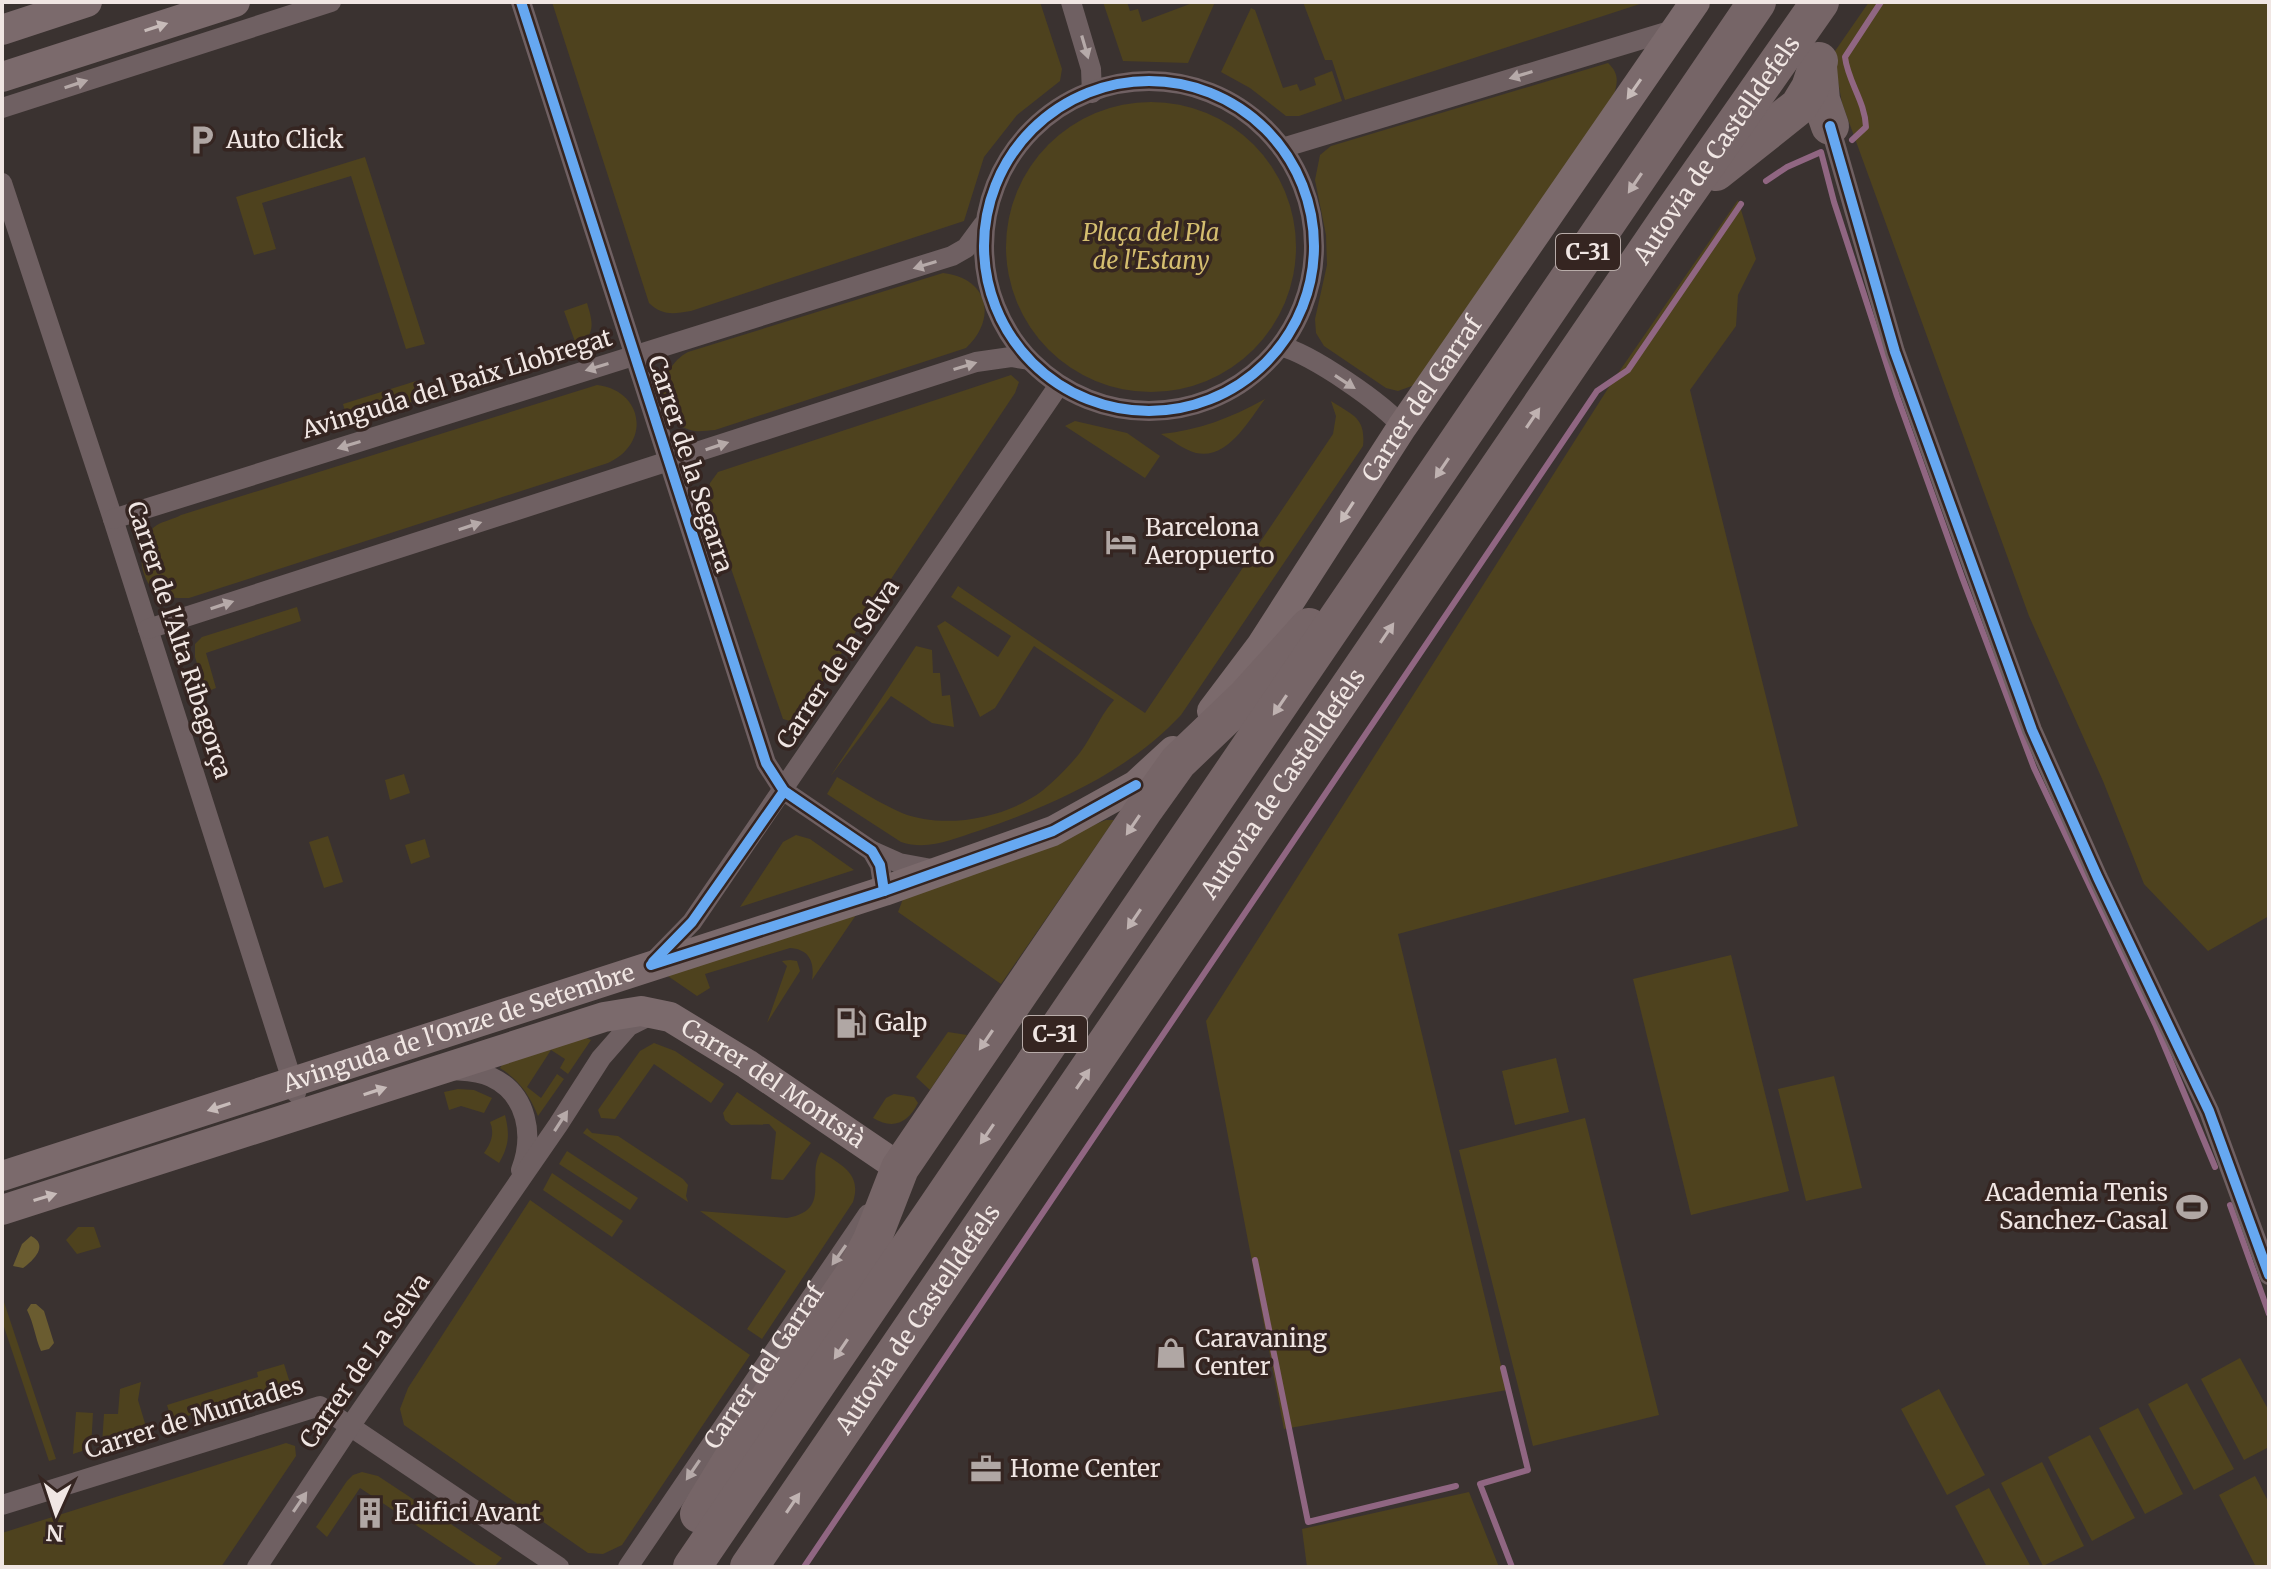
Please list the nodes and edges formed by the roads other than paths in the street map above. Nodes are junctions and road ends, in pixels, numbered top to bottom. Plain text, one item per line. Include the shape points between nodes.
1 (87, 2) edge
2 (235, 2) edge
3 (331, 2) edge
4 (521, 2) edge
5 (1071, 2) edge
6 (1695, 2) edge
7 (1757, 2) edge
8 (1820, 2) edge
9 (1833, 2) edge
10 (1676, 29) junction
11 (2, 30) edge
12 (1819, 61) junction
13 (2, 77) edge
14 (1092, 93) junction
15 (2, 108) edge
16 (1830, 126) junction
17 (1766, 131) junction
18 (1282, 148) junction
19 (2, 183) edge
20 (1671, 215) junction
21 (985, 221) junction
22 (1282, 347) junction
23 (633, 356) junction
24 (1029, 360) junction
25 (1059, 385) junction
26 (1402, 427) junction
27 (669, 461) junction
28 (1419, 502) junction
29 (113, 519) junction
30 (148, 629) junction
31 (1178, 762) junction
32 (1136, 785) junction
33 (784, 791) junction
34 (872, 851) junction
35 (941, 870) junction
36 (884, 891) junction
37 (651, 965) junction
38 (650, 1012) junction
39 (445, 1069) junction
40 (294, 1083) junction
41 (301, 1115) junction
42 (900, 1168) junction
43 (2, 1176) edge
44 (517, 1186) junction
45 (2, 1210) edge
46 (2269, 1275) edge
47 (351, 1425) junction
48 (2, 1505) edge
49 (257, 1567) edge
50 (559, 1567) edge
51 (628, 1567) edge
52 (666, 1567) edge
53 (692, 1567) edge
54 (749, 1567) edge

1 - 11 main road
13 -> 2 main road
15 -> 3 street
4 - 23 street, Carrer de la Segarra
5 -> 14 street via 1091,69
6 - 10 main road, Carrer del Garraf
7 -> 28 highway, Autovia de Castelldefels / C-31
8 - 20 highway, Autovia de Castelldefels / C-31
9 - 12 highway
10 -> 18 street
10 -> 26 main road, Carrer del Garraf
12 - 16 highway via 1819,90
12 - 17 highway via 1799,106
14 - 18 street via 1141,81 1191,87 1239,107
14 - 21 street via 1042,120 1010,156
16 - 17 highway via 1811,114
16 - 46 street via 1895,352 2032,730 2209,1111
17 - 20 highway
18 - 22 street via 1297,172 1314,234 1309,288
19 - 29 street, Carrer de l'Alta Ribagorça
54 -> 20 highway, Autovia de Castelldefels / C-31
21 -> 23 street, Avinguda del Baix Llobregat via 978,236 952,256
21 - 24 street via 985,269 995,305
22 - 25 street via 1244,381 1211,399 1164,410 1095,402
22 -> 26 street via 1302,353 1386,409
23 - 27 street, Carrer de la Segarra
23 -> 29 street, Avinguda del Baix Llobregat
24 - 25 street
27 -> 24 street via 976,362
25 - 33 street, Carrer de la Selva
26 -> 32 main road, Carrer del Garraf via 1227,692
30 -> 27 street
27 - 33 street, Carrer de la Segarra via 766,763
28 - 31 highway via 1276,664
28 -> 53 highway, Autovia de Castelldefels / C-31
29 - 30 street, Carrer de l'Alta Ribagorça
30 - 40 street, Carrer de l'Alta Ribagorça
31 - 32 highway
31 -> 42 highway
32 - 35 main road, Avinguda de l'Onze de Setembre via 1053,831
33 - 34 street, Carrer de la Segarra
33 - 37 street, Carrer de la Selva via 692,922
34 - 35 street, Carrer de la Segarra via 899,863
34 - 36 street
35 - 36 main road, Avinguda de l'Onze de Setembre
36 - 37 main road, Avinguda de l'Onze de Setembre
37 - 40 main road, Avinguda de l'Onze de Setembre
38 - 39 main road, Avinguda de l'Onze de Setembre via 604,1017
38 - 42 main road, Carrer del Montsià via 679,1022 747,1064
44 -> 38 street, Carrer de La Selva via 601,1058 622,1032
41 -> 39 main road, Avinguda de l'Onze de Setembre
39 - 44 street, Carrer de La Selva via 493,1078 518,1100 529,1143
40 - 41 street, Carrer de l'Alta Ribagorça
40 -> 43 main road, Avinguda de l'Onze de Setembre
45 -> 41 main road, Avinguda de l'Onze de Setembre
42 -> 51 street, Carrer del Garraf
42 - 52 highway via 855,1273 769,1399
44 - 47 street, Carrer de La Selva
47 - 48 street, Carrer de Muntades via 320,1406
49 -> 47 street, Carrer de La Selva
47 - 50 street, Carrer de Muntades

